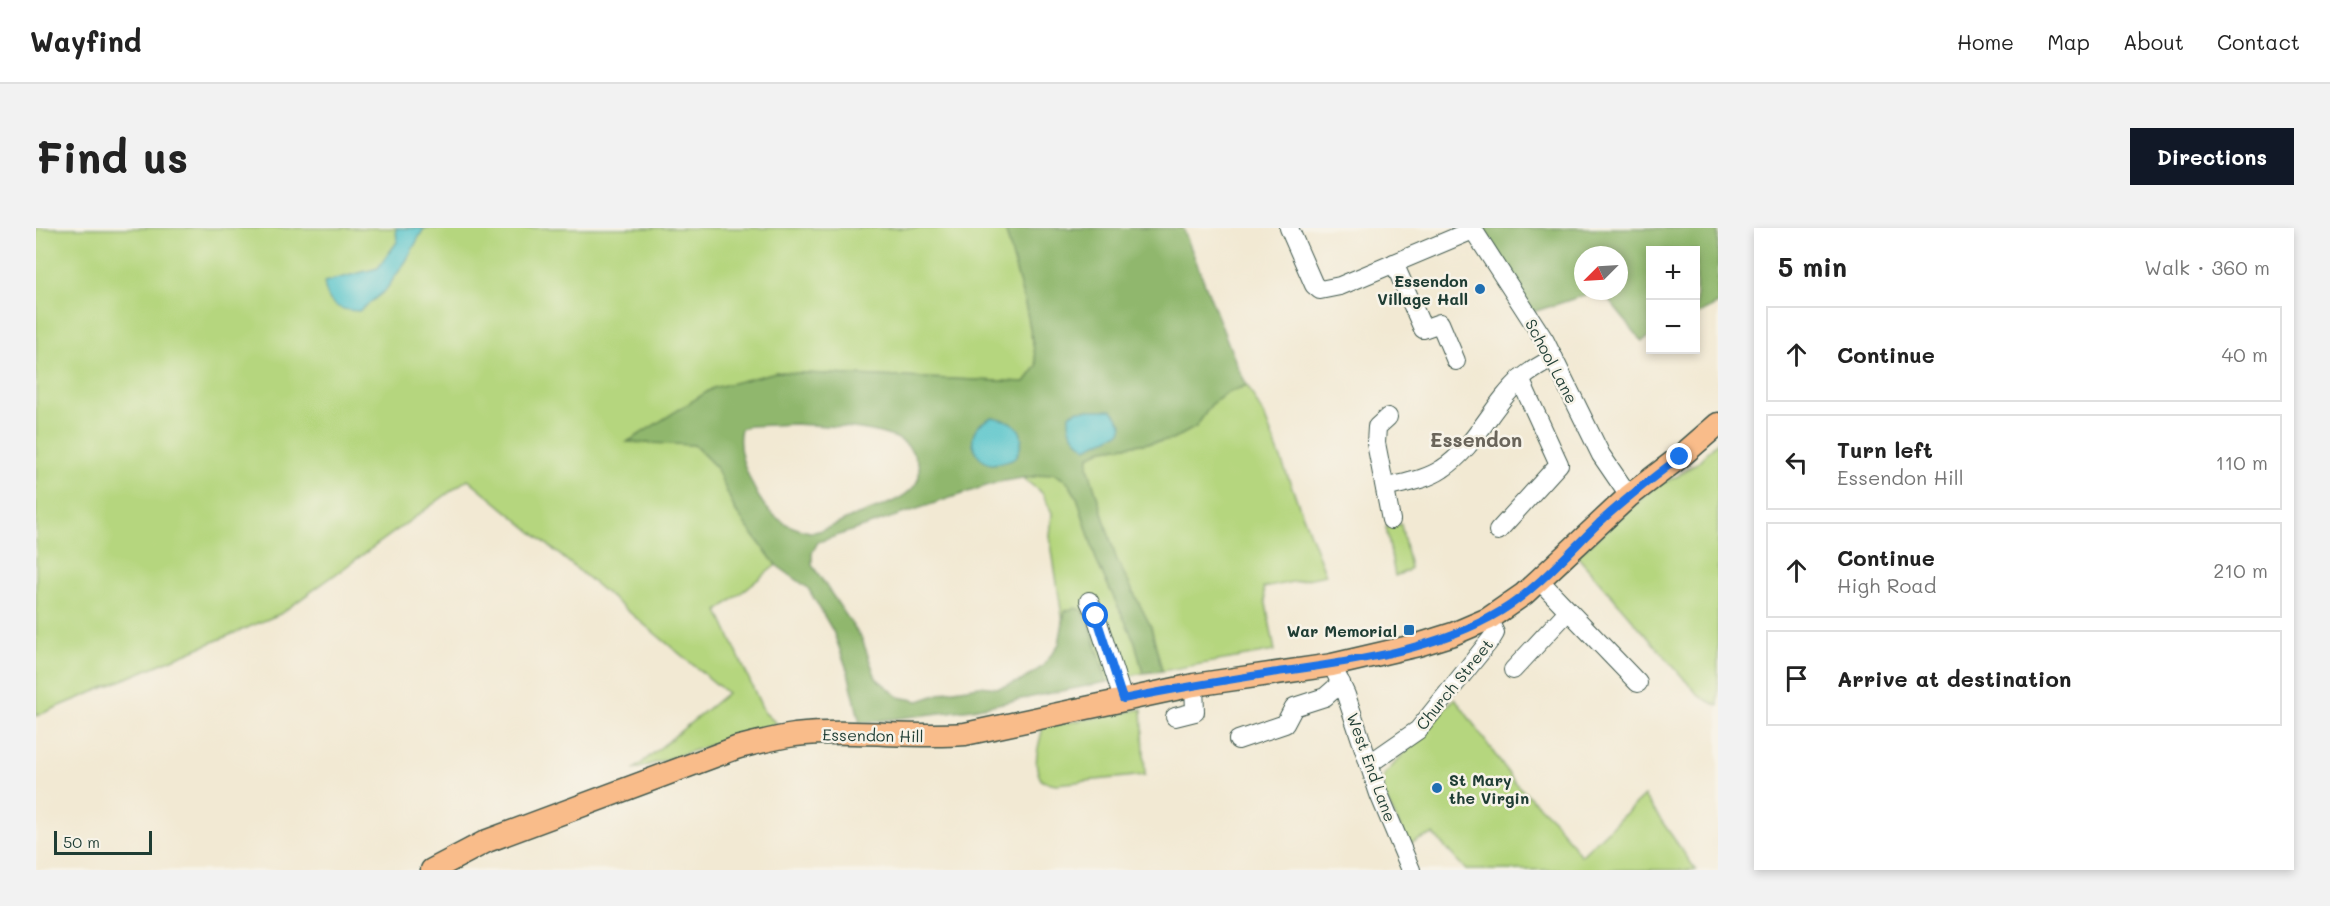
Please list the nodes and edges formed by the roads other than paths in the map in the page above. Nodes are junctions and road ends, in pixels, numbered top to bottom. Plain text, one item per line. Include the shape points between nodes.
1 (1289, 228) edge
2 (1473, 229) edge
3 (1394, 263) junction
4 (1554, 358) junction
5 (1456, 361) dead end
6 (1520, 379) junction
7 (1388, 417) dead end
8 (1718, 423) edge
9 (1385, 488) junction
10 (1629, 496) junction
11 (1391, 520) dead end
12 (1498, 531) dead end
13 (1540, 580) junction
14 (1089, 601) dead end
15 (1568, 611) junction
16 (1488, 619) junction
17 (1513, 670) dead end
18 (1336, 674) junction
19 (1638, 683) dead end
20 (1194, 685) junction
21 (1123, 699) junction
22 (1175, 717) dead end
23 (1238, 740) dead end
24 (1369, 764) junction
25 (432, 870) edge
26 (1411, 870) edge

1 - 3 street via 1314,285 1320,290 1340,286
2 - 3 street
2 - 4 street, School Lane
3 - 5 street via 1423,329 1440,323
4 - 6 street
4 - 10 street, School Lane via 1601,455
6 - 9 street via 1461,453 1442,469
6 - 12 street via 1559,464
7 - 9 street via 1377,427 1376,443
8 - 10 main road, Essendon Hill
9 - 11 street
10 - 13 main road, Essendon Hill
13 - 15 street
13 - 16 main road, Essendon Hill
14 - 21 street
15 - 17 street
15 - 19 street
16 - 18 main road, Essendon Hill
16 - 24 street, Church Street via 1495,633 1492,638 1418,730
18 - 20 main road, Essendon Hill
18 - 23 street via 1325,697 1294,707 1285,724
18 - 24 street, West End Lane
20 - 21 main road, Essendon Hill
20 - 22 street via 1195,712
21 - 25 main road, Essendon Hill via 964,734 796,735 767,740 498,837
24 - 26 street, West End Lane

